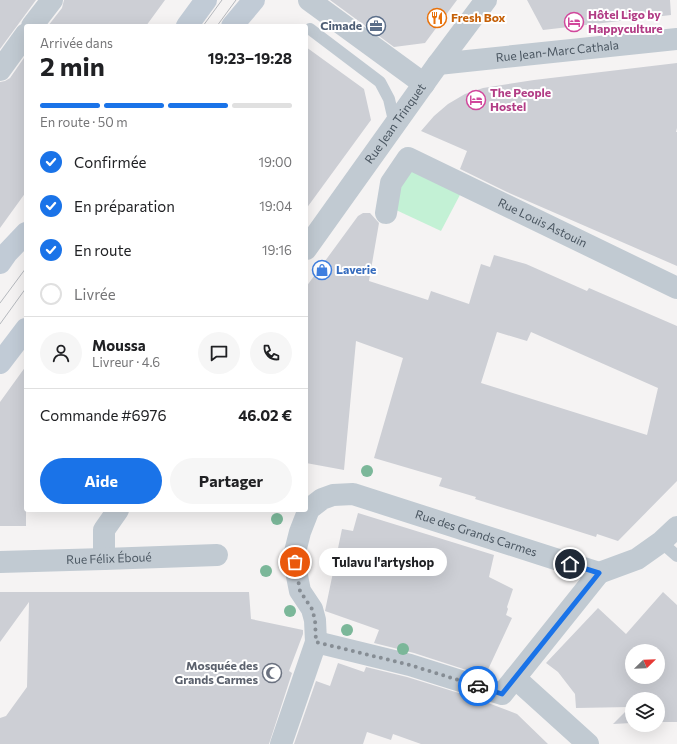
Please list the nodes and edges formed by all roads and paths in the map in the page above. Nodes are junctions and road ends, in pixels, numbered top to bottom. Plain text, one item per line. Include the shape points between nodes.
1 (52, 0) edge
2 (206, 0) edge
3 (254, 0) edge
4 (486, 0) edge
5 (309, 11) edge
6 (33, 24) edge
7 (188, 24) edge
8 (234, 24) edge
9 (24, 37) edge
10 (677, 39) edge
11 (438, 64) junction
12 (0, 70) edge
13 (424, 84) junction
14 (395, 125) junction
15 (386, 213) dead end
16 (24, 235) edge
17 (308, 246) edge
18 (0, 263) edge
19 (677, 288) edge
20 (24, 332) edge
21 (0, 363) edge
22 (117, 512) edge
23 (308, 512) edge
24 (308, 512) edge
25 (677, 526) edge
26 (669, 549) edge
27 (217, 555) dead end
28 (104, 559) junction
29 (0, 562) edge
30 (599, 573) junction
31 (316, 642) junction
32 (508, 686) junction
33 (280, 744) edge
34 (588, 744) edge

1 - 6 street
2 - 7 main road
3 - 8 main road
4 - 11 street, Rue Jean Trinquet
5 - 13 street
5 - 14 lane via 380,82 389,99
9 - 12 street
10 - 11 street, Rue Jean-Marc Cathala
11 - 13 street, Rue Jean Trinquet
13 - 14 street, Rue Jean Trinquet
14 - 17 street, Rue Jean Trinquet
15 - 19 street, Rue Louis Astouin via 391,183 408,158
16 - 18 main road
20 - 21 main road
22 - 28 street via 104,530
23 - 30 street, Rue des Grands Carmes via 333,495 353,494
24 - 31 street, Rue des Grands Carmes via 295,552 296,571 300,591 312,609
25 - 26 street
26 - 30 street
27 - 28 street, Rue Félix Éboué
28 - 29 street, Rue Félix Éboué
30 - 32 street
31 - 32 street
31 - 33 street
32 - 34 street

